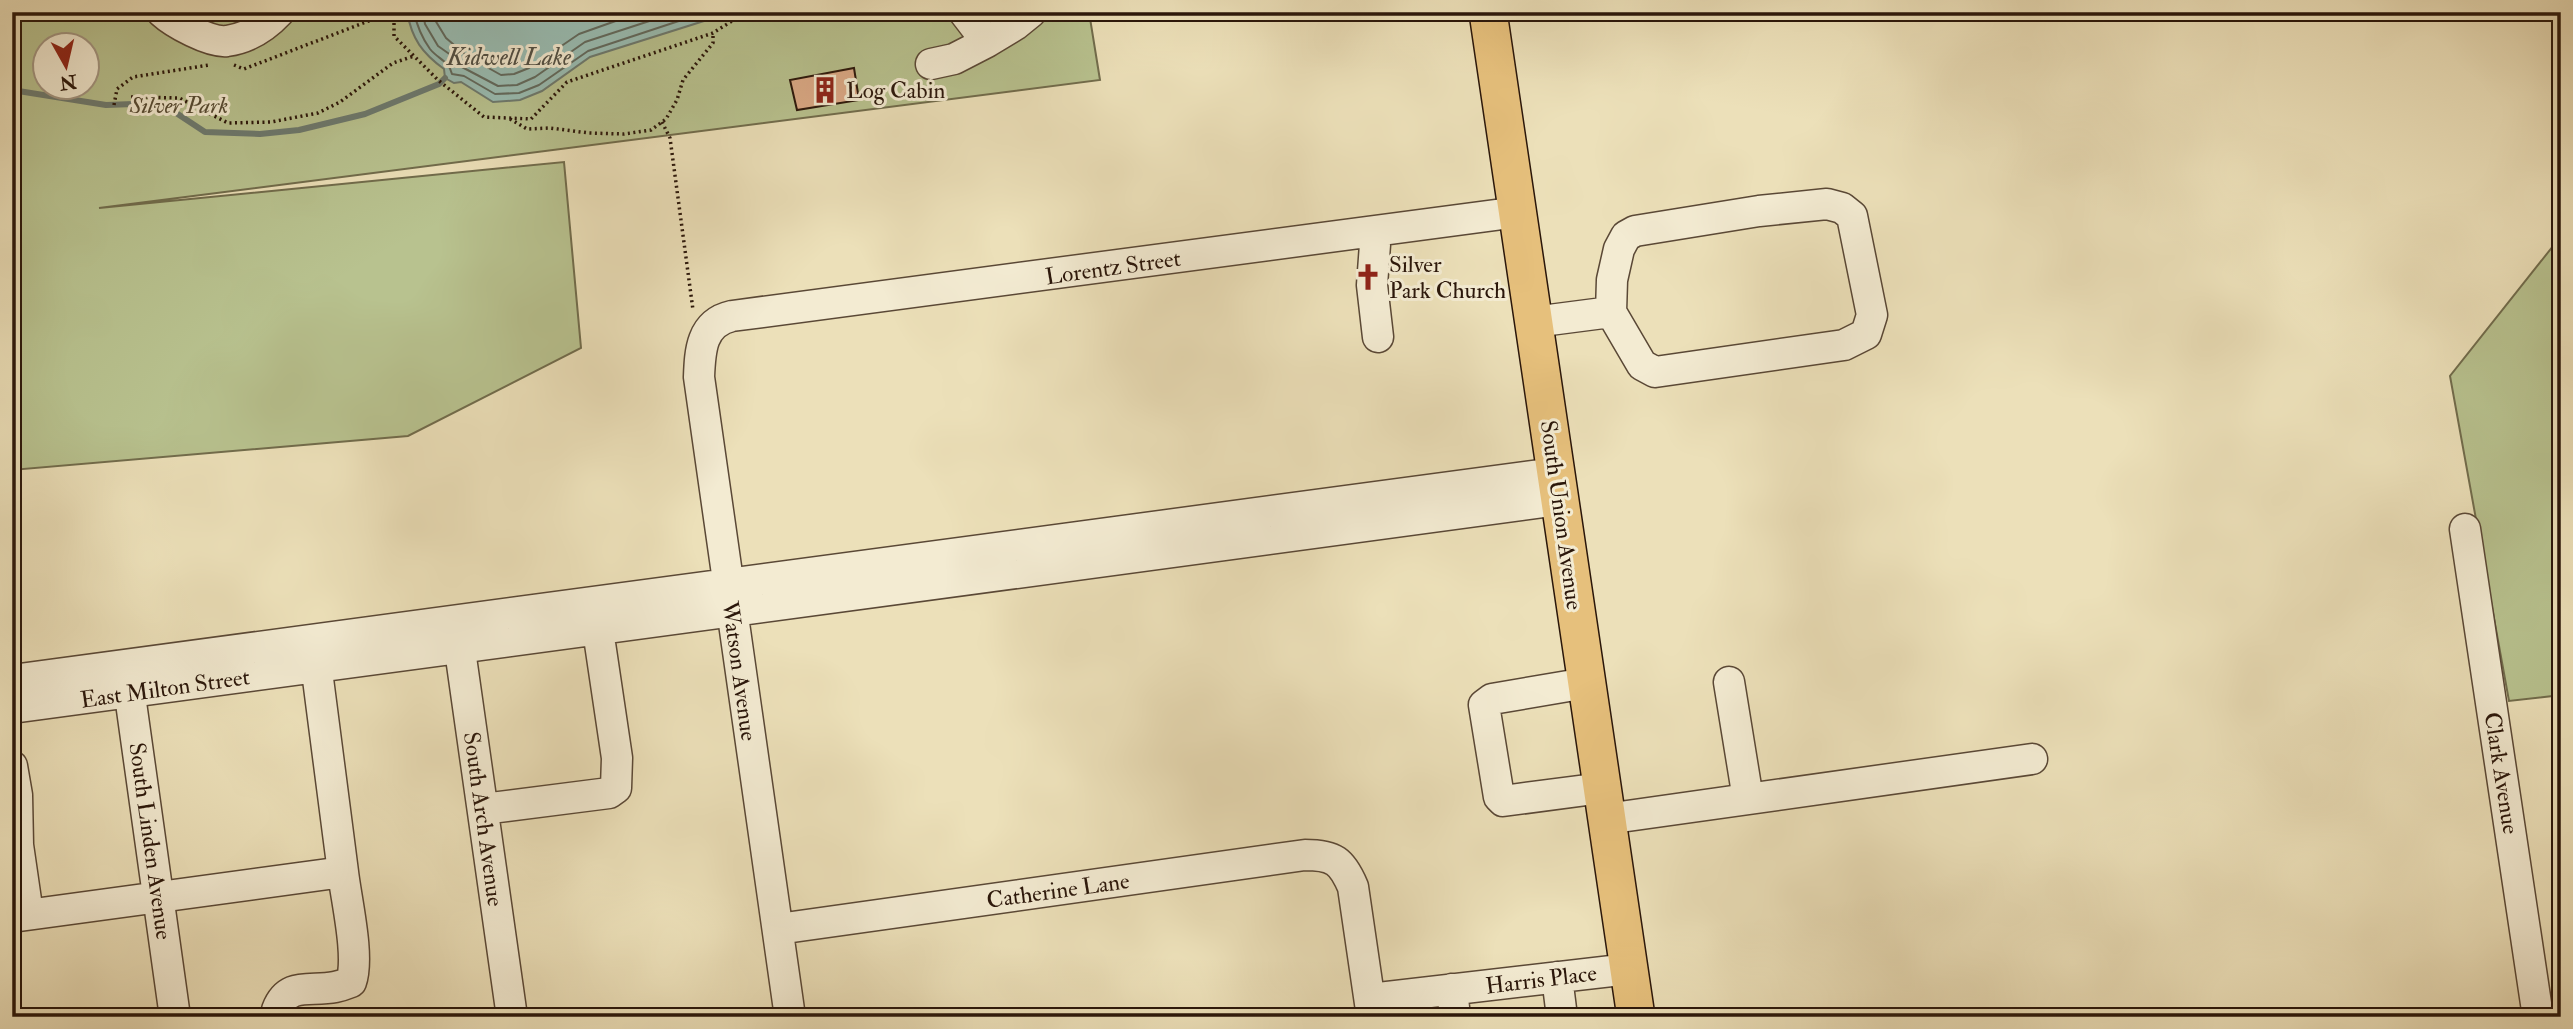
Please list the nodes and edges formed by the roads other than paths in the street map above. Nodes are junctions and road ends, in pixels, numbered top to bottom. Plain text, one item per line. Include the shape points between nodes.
1 (162, 12) edge
2 (279, 12) edge
3 (964, 12) edge
4 (1031, 12) edge
5 (1488, 12) edge
6 (986, 42) junction
7 (931, 64) dead end
8 (1518, 212) junction
9 (1376, 231) junction
10 (1611, 312) junction
11 (702, 318) joint
12 (1534, 322) junction
13 (1378, 337) dead end
14 (1557, 486) junction
15 (2465, 529) dead end
16 (730, 598) junction
17 (600, 620) junction
18 (458, 635) junction
19 (315, 654) junction
20 (127, 679) junction
21 (12, 680) edge
22 (1729, 682) dead end
23 (1586, 683) junction
24 (12, 708) edge
25 (2032, 759) dead end
26 (12, 766) edge
27 (1748, 799) junction
28 (1604, 804) junction
29 (483, 809) junction
30 (343, 872) junction
31 (159, 897) junction
32 (20, 916) edge
33 (778, 929) junction
34 (1629, 969) junction
35 (1558, 977) junction
36 (1453, 1003) edge
37 (1371, 1008) edge
38 (277, 1010) dead end
39 (176, 1017) edge
40 (512, 1017) edge
41 (790, 1017) edge
42 (1562, 1017) edge
43 (1636, 1017) edge
44 (2538, 1017) edge

1 - 2 street via 200,35 225,42 262,29
3 - 6 street
4 - 6 street
5 - 8 main road, South Union Avenue
6 - 7 street via 954,59
8 - 9 street, Lorentz Street
8 - 12 main road, South Union Avenue
9 - 11 street, Lorentz Street via 732,316 716,322
9 - 13 street via 1372,285
10 - 10 street via 1642,365 1655,372 1844,345 1866,334 1872,315 1852,216 1827,204 1635,231 1619,249
10 - 12 street
11 - 16 street, Watson Avenue via 699,377
12 - 14 main road, South Union Avenue
14 - 16 street, East Milton Street
14 - 23 main road, South Union Avenue
15 - 44 street, Clark Avenue
16 - 17 street, East Milton Street
16 - 33 street, Watson Avenue
17 - 18 street, East Milton Street
17 - 29 street via 617,758 616,788 609,793
18 - 19 street, East Milton Street
18 - 29 street, South Arch Avenue
19 - 20 street, East Milton Street
19 - 30 street
20 - 21 street, East Milton Street
20 - 24 street, East Milton Street
20 - 31 street, South Linden Avenue
22 - 27 street
23 - 28 main road, South Union Avenue
23 - 28 street via 1484,705 1503,801
25 - 27 street
26 - 32 street
27 - 28 street
28 - 34 main road, South Union Avenue
29 - 40 street, South Arch Avenue
30 - 31 street
30 - 38 street via 353,952 351,982 335,988 291,991
31 - 32 street
31 - 39 street, South Linden Avenue
33 - 37 street, Catherine Lane via 1305,855 1337,860 1353,887
33 - 41 street, Watson Avenue
34 - 35 street, Harris Place
34 - 43 main road, South Union Avenue
35 - 36 street, Harris Place
35 - 42 street
36 - 37 street, Harris Place

